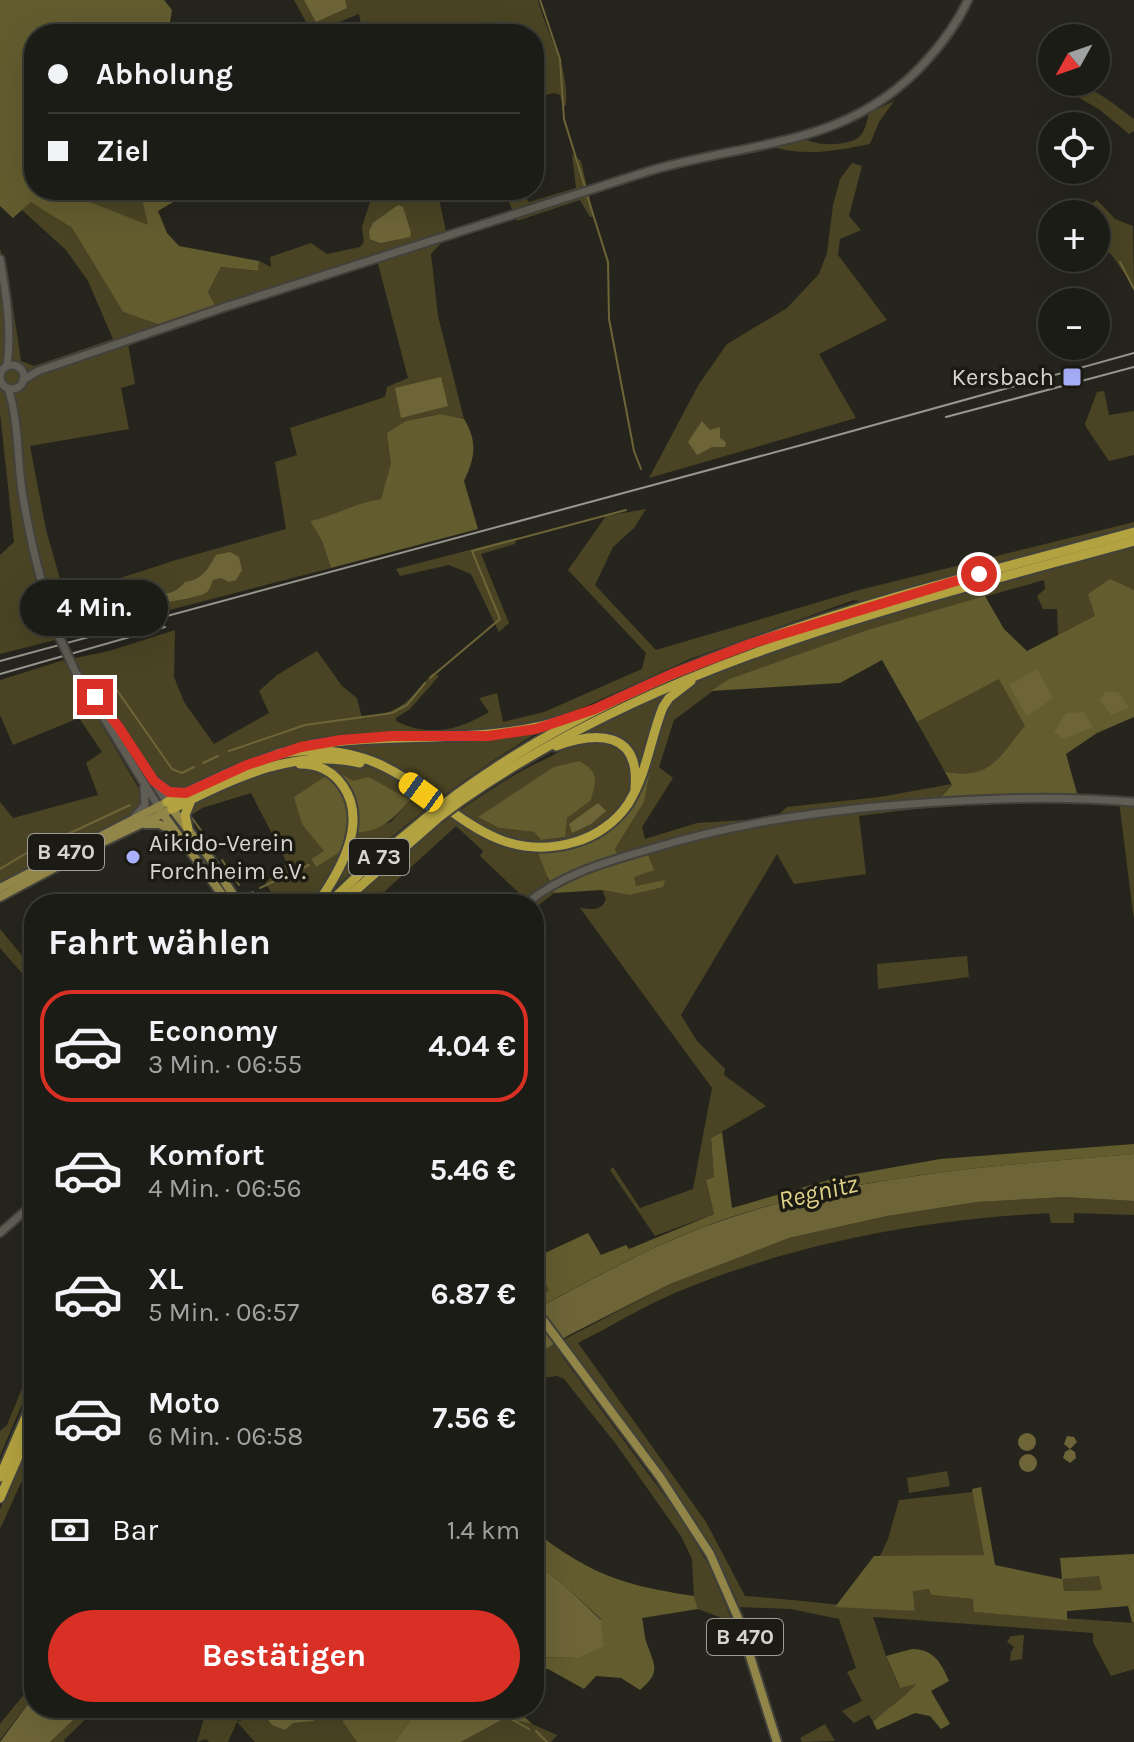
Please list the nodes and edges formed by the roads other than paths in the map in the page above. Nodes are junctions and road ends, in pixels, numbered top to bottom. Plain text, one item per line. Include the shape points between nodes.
1 (968, 0) edge
2 (0, 259) edge
3 (9, 351) junction
4 (7, 366) junction
5 (19, 368) junction
6 (38, 371) junction
7 (21, 383) junction
8 (8, 388) junction
9 (13, 405) junction
10 (1134, 532) edge
11 (1134, 541) edge
12 (707, 670) junction
13 (595, 709) junction
14 (534, 753) junction
15 (278, 754) junction
16 (276, 765) junction
17 (148, 781) junction
18 (635, 790) junction
19 (421, 792) junction
20 (189, 796) junction
21 (459, 797) junction
22 (1134, 802) edge
23 (165, 808) junction
24 (435, 816) junction
25 (137, 821) junction
26 (188, 829) junction
27 (175, 831) junction
28 (0, 888) edge
29 (219, 890) junction
30 (222, 894) edge
31 (226, 894) edge
32 (233, 894) edge
33 (323, 894) edge
34 (339, 894) edge
35 (351, 894) edge
36 (541, 894) edge
37 (0, 897) edge
38 (24, 1212) edge
39 (0, 1233) edge
40 (544, 1322) edge
41 (24, 1433) edge
42 (16, 1450) junction
43 (0, 1477) edge
44 (0, 1498) edge
45 (777, 1742) edge

1 - 6 main road via 953,29 899,90 820,132 649,171
2 - 3 main road
3 - 4 main road
3 - 5 main road
4 - 5 main road
4 - 8 main road via 0,377
5 - 6 main road
5 - 7 main road
6 - 7 main road
7 - 8 main road
7 - 9 main road
8 - 9 main road
9 - 17 main road, bridge via 32,547 58,634 76,674 118,726
10 - 13 highway, A 73 via 790,631
11 - 12 highway, A 73 via 867,616
12 - 14 highway, A 73
12 - 18 highway via 663,707
13 - 15 highway via 515,733 341,740
13 - 21 highway, A 73 via 518,753
14 - 18 highway via 576,738 610,738 631,755
14 - 21 highway, A 73
15 - 19 highway via 306,749 350,754 390,770
15 - 20 highway
16 - 19 highway via 341,759
16 - 20 highway
16 - 33 highway via 319,767 339,780 351,801 348,848
17 - 20 highway
17 - 23 main road
17 - 25 main road
18 - 19 highway via 618,817 596,833 560,847 540,848 492,837
20 - 23 highway
20 - 26 highway
21 - 24 highway, A 73, bridge
22 - 36 main road via 979,799 762,820 594,866
23 - 25 main road, B 470
23 - 26 main road
23 - 27 main road
24 - 34 highway, A 73
24 - 35 highway, A 73
25 - 27 main road
25 - 28 main road, B 470
25 - 37 main road, B 470
26 - 32 main road
27 - 29 main road
29 - 30 main road
29 - 31 main road
38 - 39 main road
40 - 45 main road, B 470 via 701,1537 730,1594
41 - 42 highway
42 - 43 highway
42 - 44 highway

